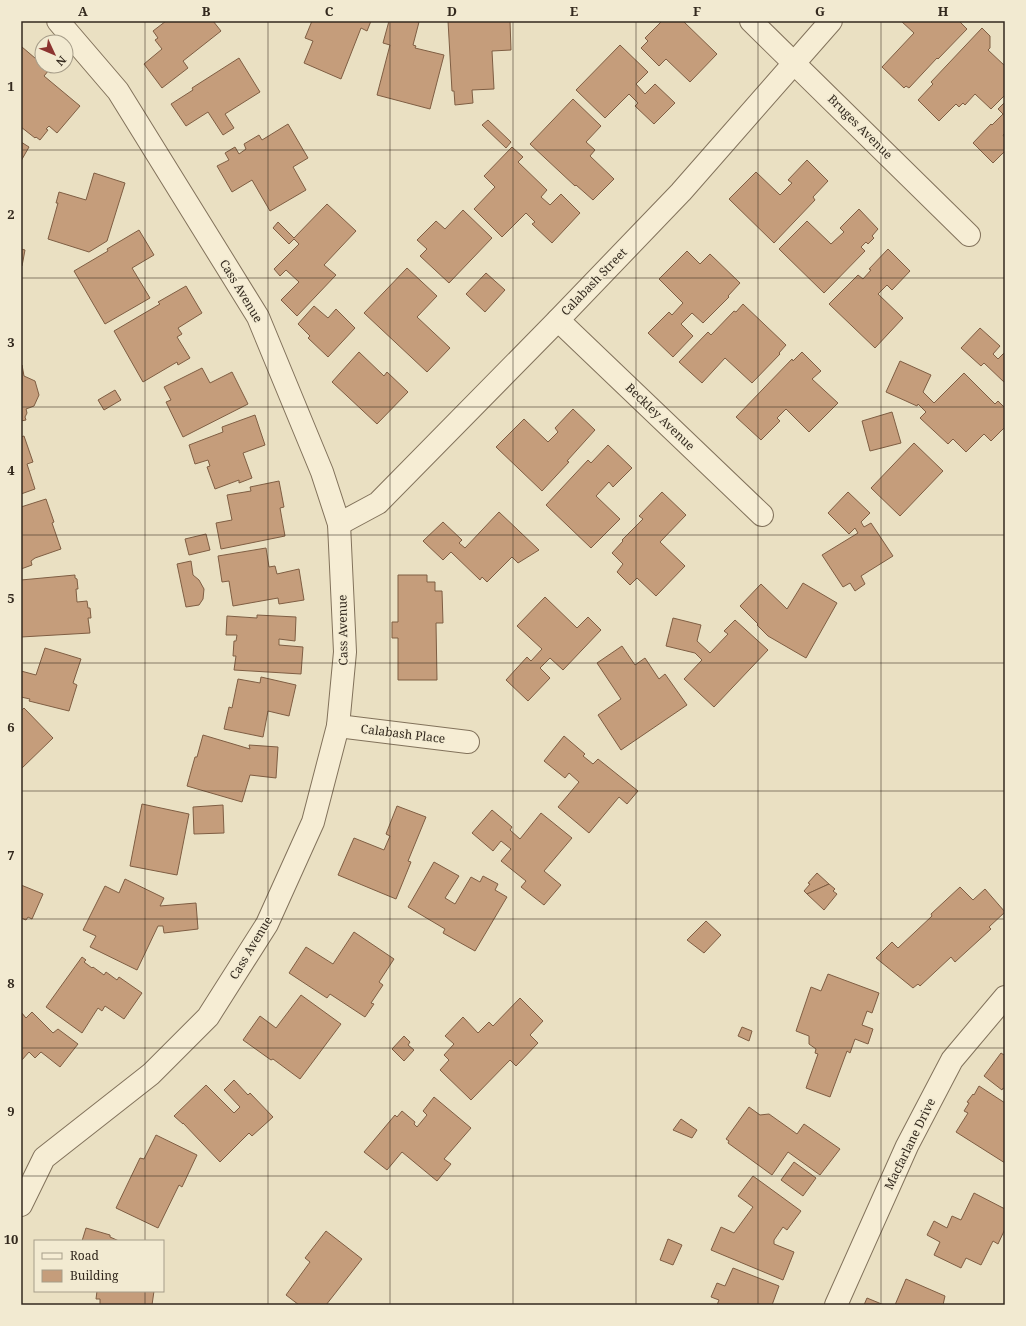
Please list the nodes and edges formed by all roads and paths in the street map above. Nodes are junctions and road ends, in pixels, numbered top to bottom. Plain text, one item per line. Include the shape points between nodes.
1 (58, 21) edge
2 (750, 21) edge
3 (831, 21) edge
4 (794, 62) junction
5 (969, 235) dead end
6 (558, 320) junction
7 (762, 515) dead end
8 (340, 524) junction
9 (338, 726) junction
10 (468, 742) dead end
11 (1005, 997) edge
12 (21, 1205) edge
13 (836, 1305) edge

1 - 8 street, Cass Avenue via 118,91 258,317 322,472
2 - 4 street, Bruges Avenue
3 - 4 street, Calabash Street
4 - 5 street, Bruges Avenue
4 - 6 street, Calabash Street via 681,192
6 - 7 street, Beckley Avenue
6 - 8 street, Calabash Street via 378,503
8 - 9 street, Cass Avenue via 345,652
9 - 10 street, Calabash Place
9 - 12 street, Cass Avenue via 313,822 271,917 208,1017 151,1074 44,1158
11 - 13 street, Macfarlane Drive via 952,1060 907,1146

